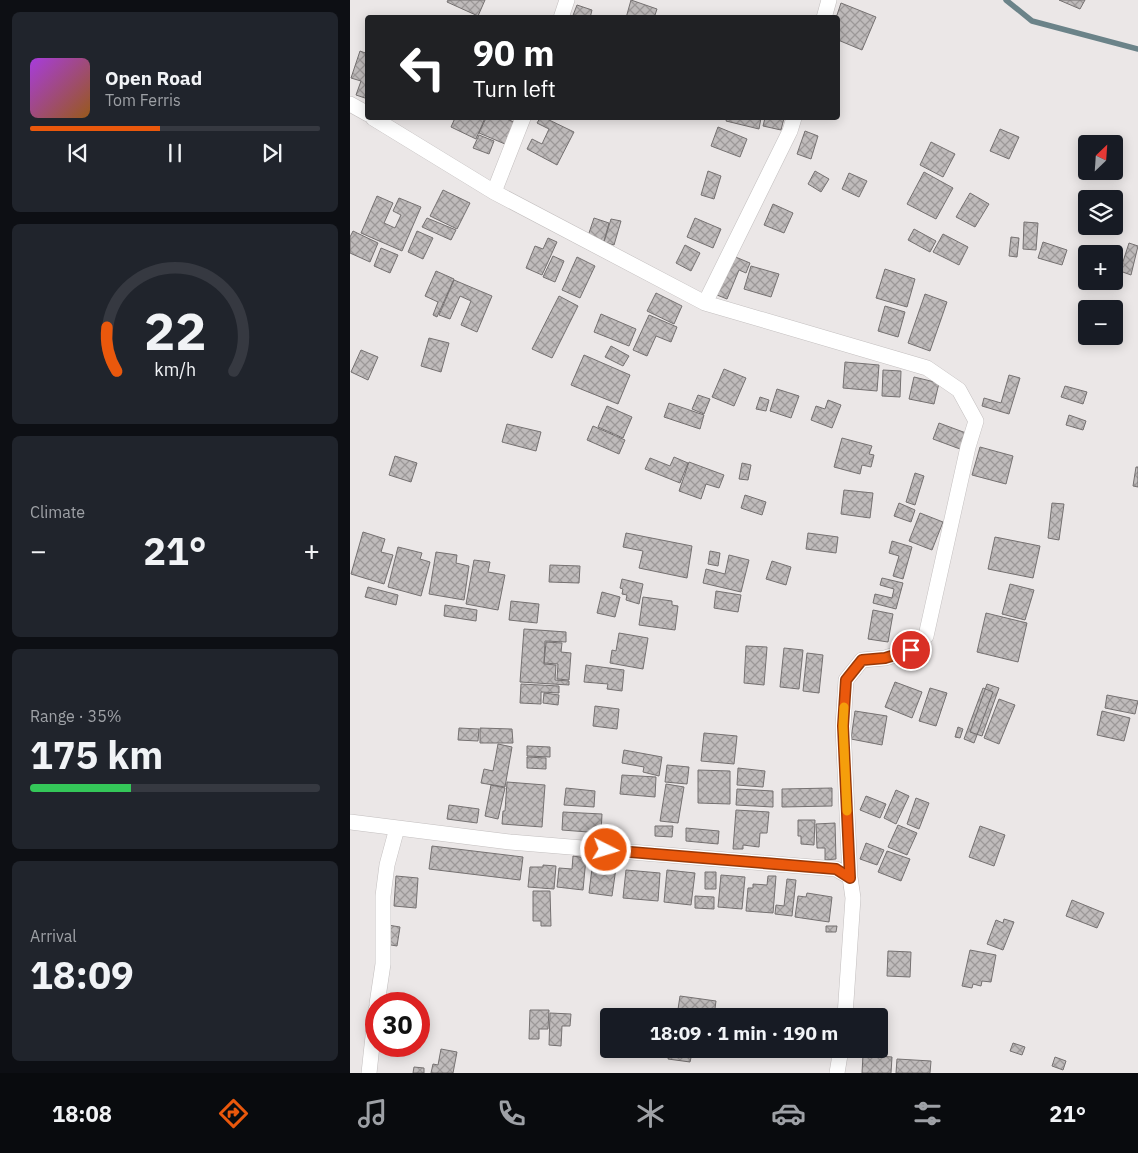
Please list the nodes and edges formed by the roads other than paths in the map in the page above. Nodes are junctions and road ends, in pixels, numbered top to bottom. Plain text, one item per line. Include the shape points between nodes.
1 (567, 0) edge
2 (829, 0) edge
3 (562, 15) edge
4 (825, 15) edge
5 (350, 104) edge
6 (365, 112) edge
7 (376, 120) edge
8 (522, 120) edge
9 (793, 120) edge
10 (494, 192) junction
11 (705, 303) junction
12 (350, 822) edge
13 (397, 828) junction
14 (850, 878) junction
15 (379, 992) edge
16 (846, 1008) edge
17 (371, 1057) edge
18 (840, 1058) edge
19 (369, 1073) edge
20 (837, 1073) edge

1 - 3 street
2 - 4 street
5 - 6 street
7 - 10 street
8 - 10 street
9 - 11 street
10 - 11 street
11 - 14 street via 927,368 958,390 976,421 926,636 911,650 885,658 862,660 846,680 843,726
12 - 13 street
13 - 14 street via 510,842 836,869
13 - 15 street via 383,896 383,964
14 - 16 street via 853,898
17 - 19 street
18 - 20 street

